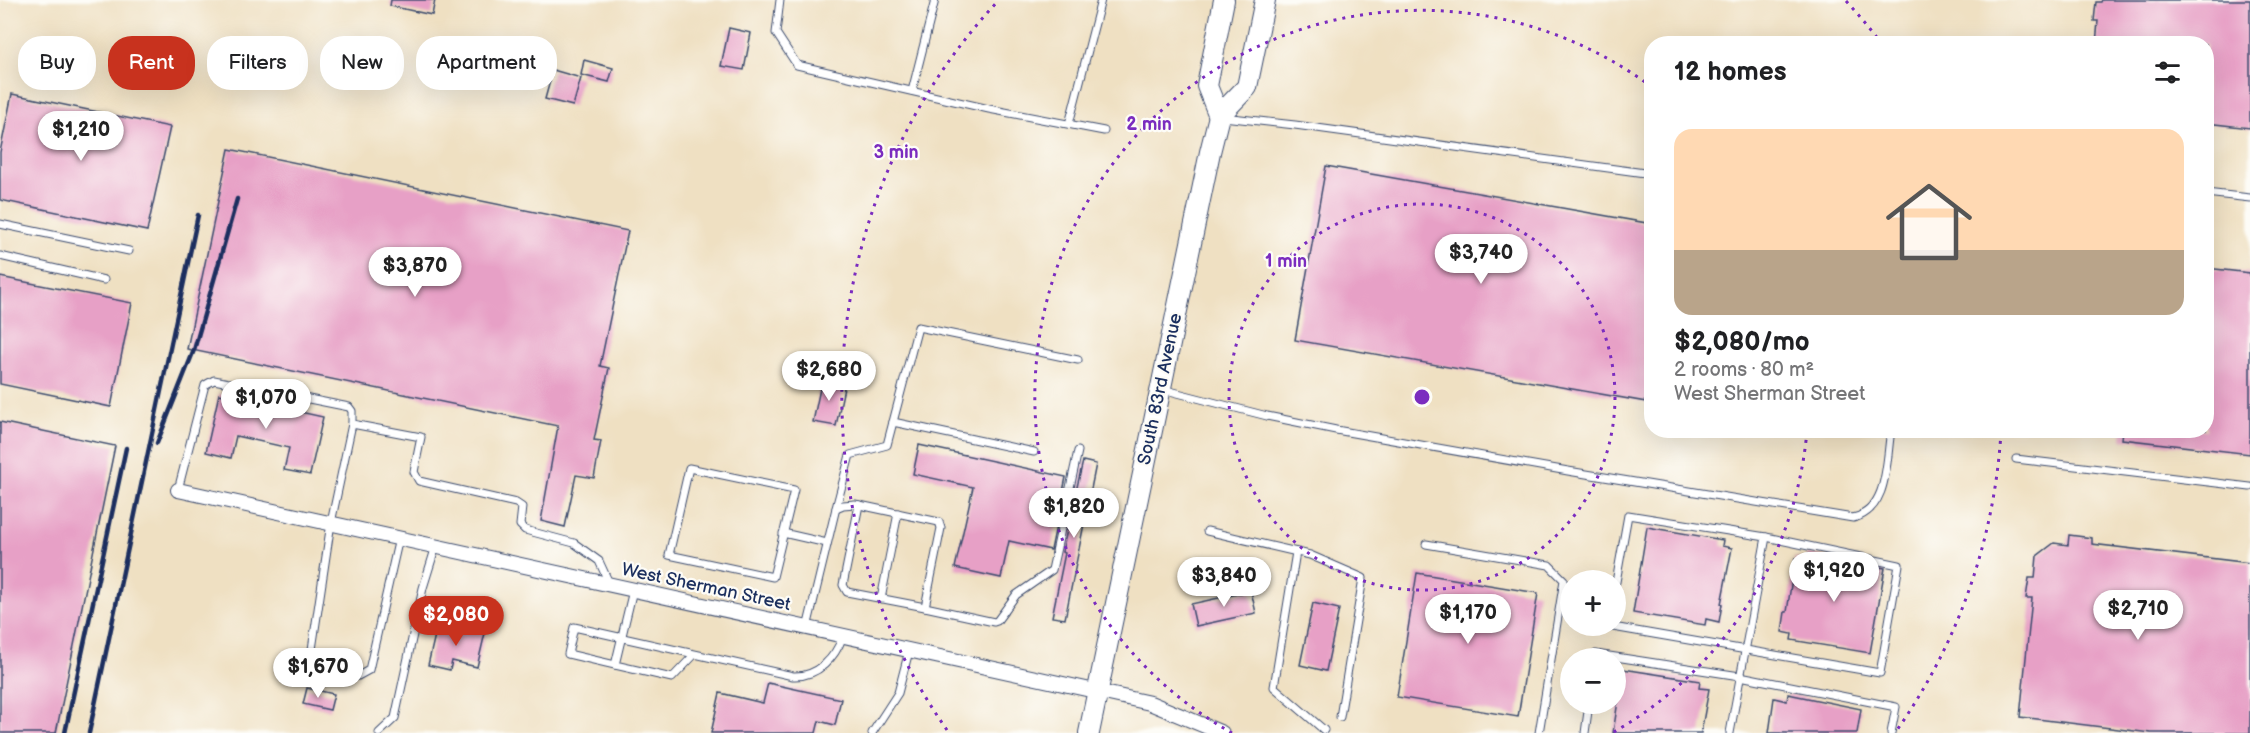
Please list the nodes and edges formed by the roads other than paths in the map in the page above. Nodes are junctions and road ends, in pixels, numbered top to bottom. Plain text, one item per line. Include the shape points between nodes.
1 (780, 0) edge
2 (935, 0) edge
3 (1101, 0) edge
4 (1224, 0) edge
5 (1265, 0) edge
6 (912, 91) junction
7 (1220, 117) junction
8 (1069, 124) junction
9 (1104, 131) dead end
10 (1644, 173) edge
11 (2214, 194) edge
12 (2250, 198) edge
13 (0, 224) edge
14 (129, 251) dead end
15 (0, 256) edge
16 (104, 280) dead end
17 (1078, 360) dead end
18 (1160, 388) junction
19 (893, 422) junction
20 (352, 424) junction
21 (1890, 438) edge
22 (1078, 451) dead end
23 (1034, 453) dead end
24 (2016, 459) dead end
25 (2250, 487) edge
26 (178, 490) joint
27 (859, 505) junction
28 (836, 508) junction
29 (898, 513) junction
30 (331, 523) junction
31 (1207, 531) dead end
32 (783, 533) junction
33 (1766, 537) junction
34 (399, 538) junction
35 (827, 543) junction
36 (1426, 544) dead end
37 (436, 546) junction
38 (1296, 552) junction
39 (1618, 570) edge
40 (610, 585) junction
41 (633, 590) junction
42 (881, 599) junction
43 (925, 607) junction
44 (807, 628) junction
45 (1626, 629) edge
46 (843, 636) junction
47 (622, 637) junction
48 (1745, 650) junction
49 (909, 651) junction
50 (694, 655) junction
51 (1626, 659) edge
52 (615, 665) junction
53 (1740, 676) junction
54 (1098, 691) junction
55 (1588, 714) edge
56 (1340, 717) dead end
57 (1324, 730) dead end
58 (379, 733) edge
59 (872, 733) edge
60 (1089, 733) edge
61 (1222, 733) edge
62 (1539, 733) edge
63 (1585, 733) edge
64 (1730, 733) edge
65 (1891, 733) edge

1 - 6 lane via 776,33 797,64
2 - 6 lane
3 - 8 lane
4 - 7 main road via 1207,86
5 - 7 main road, South 83rd Avenue via 1247,87
6 - 8 lane
7 - 10 lane
7 - 18 main road, South 83rd Avenue
8 - 9 lane
11 - 12 lane
13 - 14 lane
15 - 16 lane
17 - 19 lane via 918,327
18 - 21 lane via 1336,430 1842,517 1863,516 1881,494
18 - 54 main road, South 83rd Avenue
19 - 23 lane
19 - 28 lane via 886,445 850,455
20 - 26 lane via 349,407 214,380 205,385
20 - 30 lane
20 - 40 lane via 421,437 414,472 419,481 516,503 522,507 520,525 525,530 574,543 598,561
22 - 43 lane via 1052,570 1016,595 994,622
24 - 25 lane
26 - 30 street, West Sherman Street
27 - 28 lane
27 - 29 lane
27 - 42 lane via 844,590
28 - 35 lane
29 - 42 lane
29 - 43 lane via 940,524
30 - 34 street, West Sherman Street
30 - 34 lane via 311,656 317,668 358,676 369,670
31 - 38 lane
32 - 32 lane via 794,490 689,468 669,555 773,577
32 - 35 lane
33 - 39 lane via 1628,515
33 - 48 lane
33 - 48 lane via 1899,565 1880,673
34 - 37 street, West Sherman Street
35 - 44 lane
36 - 62 lane via 1549,565 1564,580
37 - 40 street, West Sherman Street
37 - 58 lane via 395,718
38 - 56 lane via 1363,578
38 - 57 lane via 1274,687
40 - 41 street, West Sherman Street
41 - 44 street, West Sherman Street
41 - 47 lane
42 - 43 lane
44 - 46 street, West Sherman Street
45 - 48 lane
46 - 49 street, West Sherman Street
46 - 50 lane via 834,655 815,672 804,676
47 - 50 lane
47 - 52 lane
47 - 52 lane via 574,627 568,654
48 - 53 lane
49 - 54 street, West Sherman Street
49 - 59 lane via 898,693
50 - 52 lane via 672,678
51 - 53 lane
53 - 64 lane
53 - 65 lane via 1896,708
54 - 60 main road, South 83rd Avenue
54 - 61 street, West Sherman Street via 1150,703
55 - 63 lane

